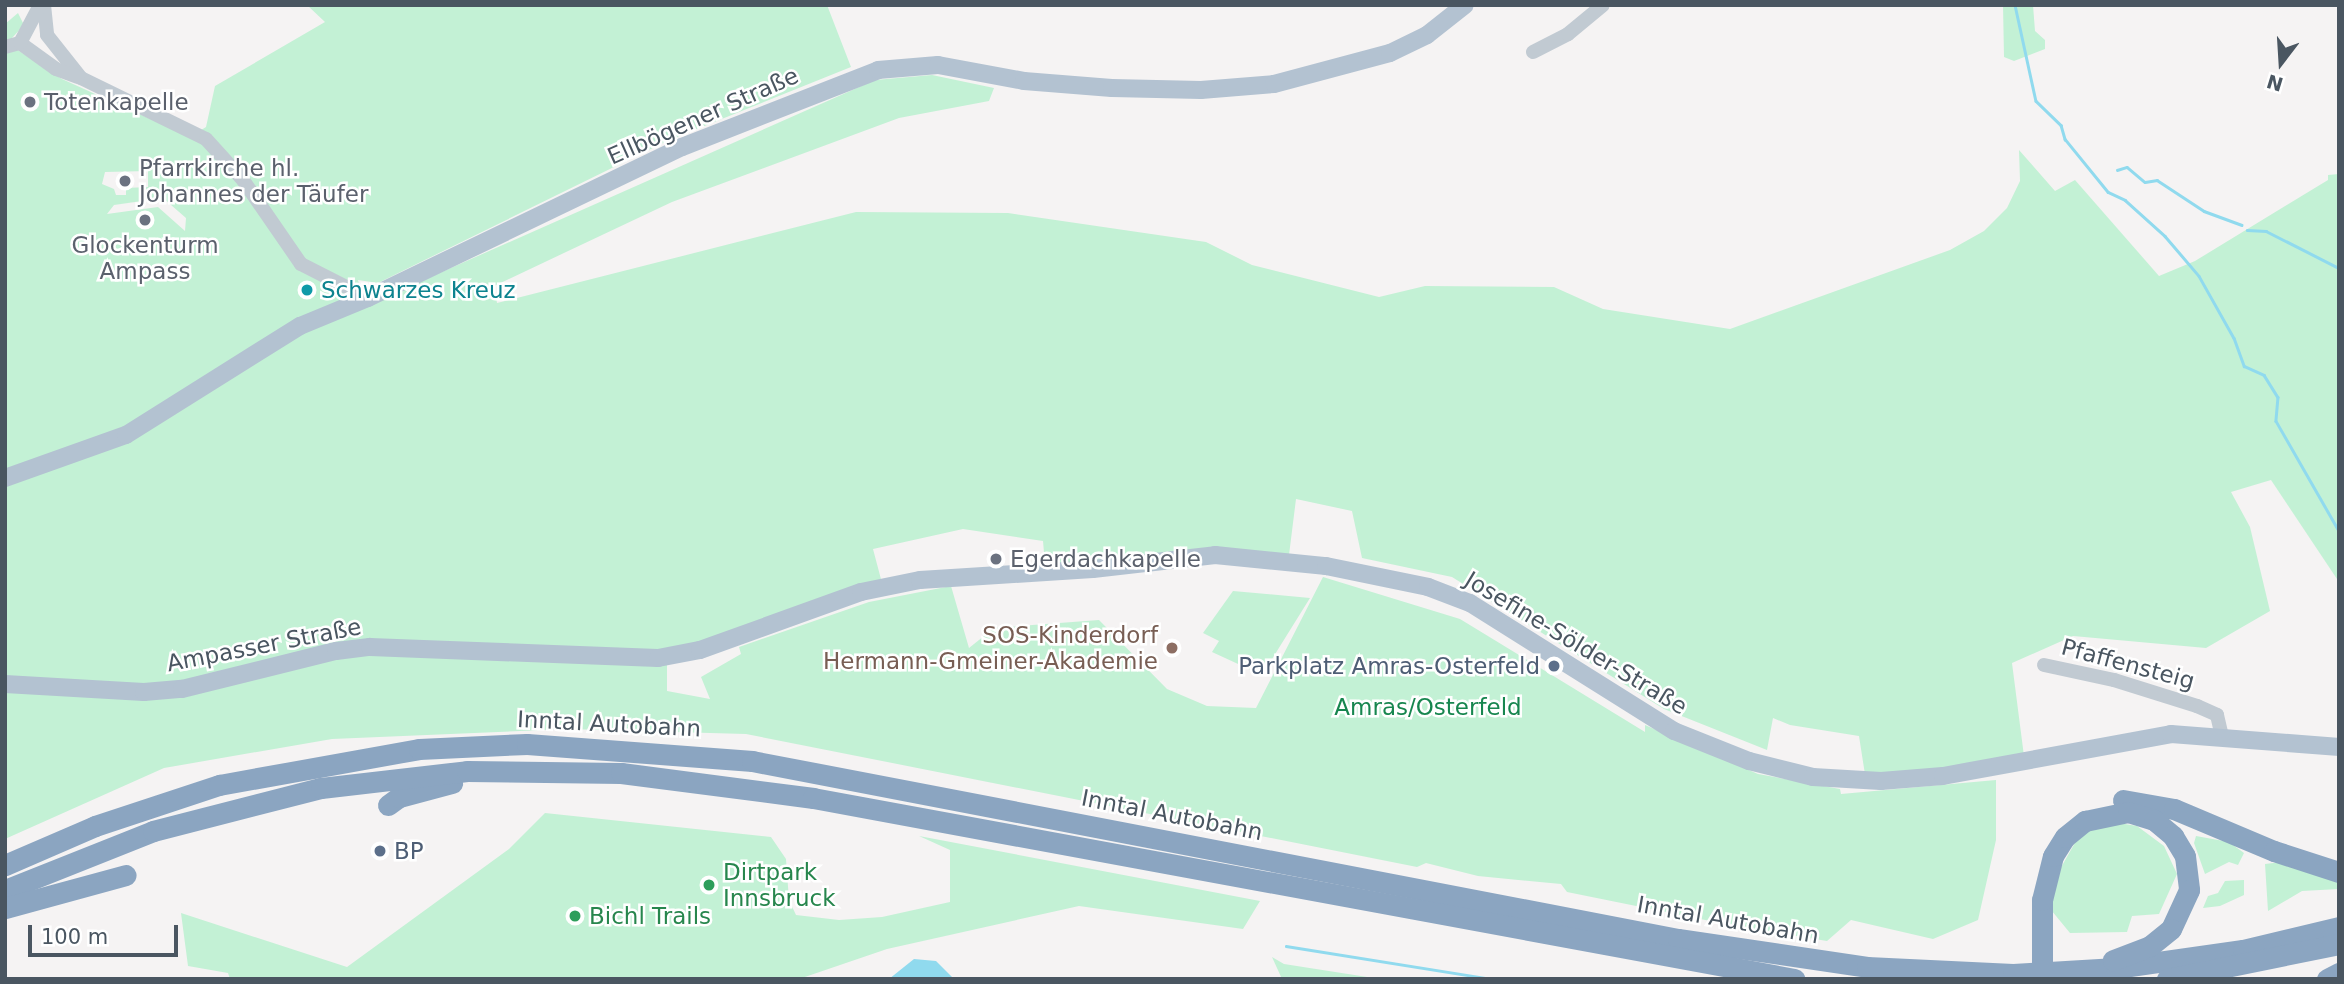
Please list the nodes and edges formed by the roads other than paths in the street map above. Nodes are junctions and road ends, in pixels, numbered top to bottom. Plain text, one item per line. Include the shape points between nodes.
1 (42, 5) edge
2 (1465, 5) edge
3 (1603, 5) edge
4 (12, 45) edge
5 (1533, 52) dead end
6 (81, 78) junction
7 (368, 299) junction
8 (5, 478) edge
9 (700, 650) joint
10 (2044, 665) dead end
11 (5, 684) edge
12 (2222, 736) junction
13 (2339, 747) edge
14 (494, 771) junction
15 (388, 805) dead end
16 (5, 865) edge
17 (1271, 872) junction
18 (2339, 872) edge
19 (126, 875) dead end
20 (5, 890) edge
21 (5, 908) edge
22 (2339, 927) edge
23 (2339, 944) edge
24 (1693, 962) junction
25 (2067, 972) junction
26 (2339, 973) edge
27 (2023, 976) edge
28 (1729, 979) edge
29 (1794, 979) edge
30 (2042, 979) edge
31 (2167, 979) edge
32 (2326, 979) edge

1 - 4 street
1 - 6 street via 47,35
2 - 7 main road, Ellbögener Straße via 1427,35 1391,53 1274,84 1201,90 1112,88 1024,81 938,65 878,70 682,147
3 - 5 street via 1568,34
4 - 6 street
6 - 7 street via 206,139 243,180 301,264
7 - 8 main road, Ellbögener Straße via 284,334 188,400 126,435
9 - 11 main road, Ampasser Straße via 657,658 601,658 370,647 144,692
9 - 12 main road, Josefine-Sölder-Straße via 861,592 928,578 1080,570 1215,555 1326,566 1428,587 1470,603 1674,731 1749,761 1813,777 1881,781 1943,776 2074,755 2125,740 2171,734
10 - 12 street, Pfaffensteig via 2114,680 2197,706 2217,715
12 - 13 main road, Josefine-Sölder-Straße
14 - 15 highway via 399,797
14 - 17 highway, Inntal Autobahn via 689,779
14 - 20 highway, Inntal Autobahn via 367,780 221,811 95,852
16 - 17 highway, Inntal Autobahn via 95,826 219,785 419,749 527,744 752,761
17 - 24 highway, Inntal Autobahn via 1303,889
17 - 27 highway, Inntal Autobahn via 1312,869 1779,957 1894,970
18 - 27 highway via 2159,804 2114,801 2087,806 2061,825 2036,871
19 - 21 highway
22 - 25 highway, Inntal Autobahn via 2186,960
23 - 31 highway
24 - 28 highway
24 - 29 highway, Inntal Autobahn
25 - 27 highway, Inntal Autobahn
25 - 30 highway via 2150,946 2180,917 2188,895 2188,868 2173,836 2154,820 2127,812 2099,814 2074,828 2058,846 2042,900
26 - 32 highway

